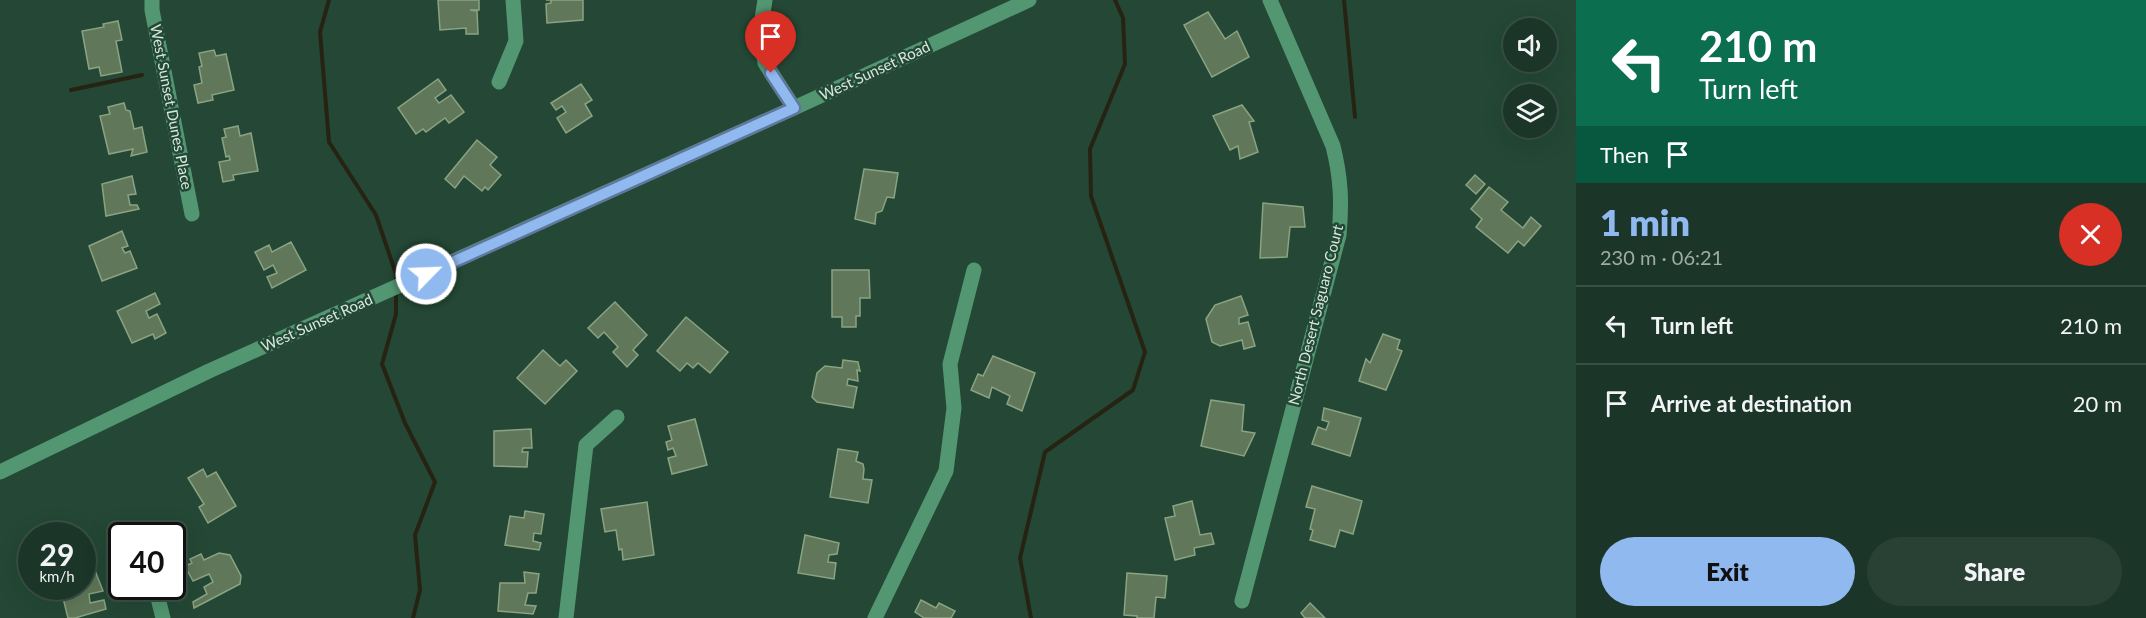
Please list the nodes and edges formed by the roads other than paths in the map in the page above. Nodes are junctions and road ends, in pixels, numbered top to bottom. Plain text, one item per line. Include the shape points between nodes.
1 (152, 0) edge
2 (513, 0) edge
3 (765, 0) edge
4 (1029, 0) edge
5 (1270, 0) edge
6 (499, 82) dead end
7 (794, 108) junction
8 (192, 214) dead end
9 (974, 270) dead end
10 (617, 417) dead end
11 (0, 472) edge
12 (159, 600) edge
13 (1242, 601) dead end
14 (164, 618) edge
15 (566, 618) edge
16 (874, 618) edge

1 - 8 street, West Sunset Dunes Place
2 - 6 street via 516,41
3 - 7 street via 760,32 765,63
4 - 7 street, West Sunset Road
5 - 13 street, North Desert Saguaro Court via 1333,146 1342,203 1339,235
7 - 11 street, West Sunset Road via 209,371
9 - 16 street via 950,364 954,408 946,471
10 - 15 street via 586,445
12 - 14 street

